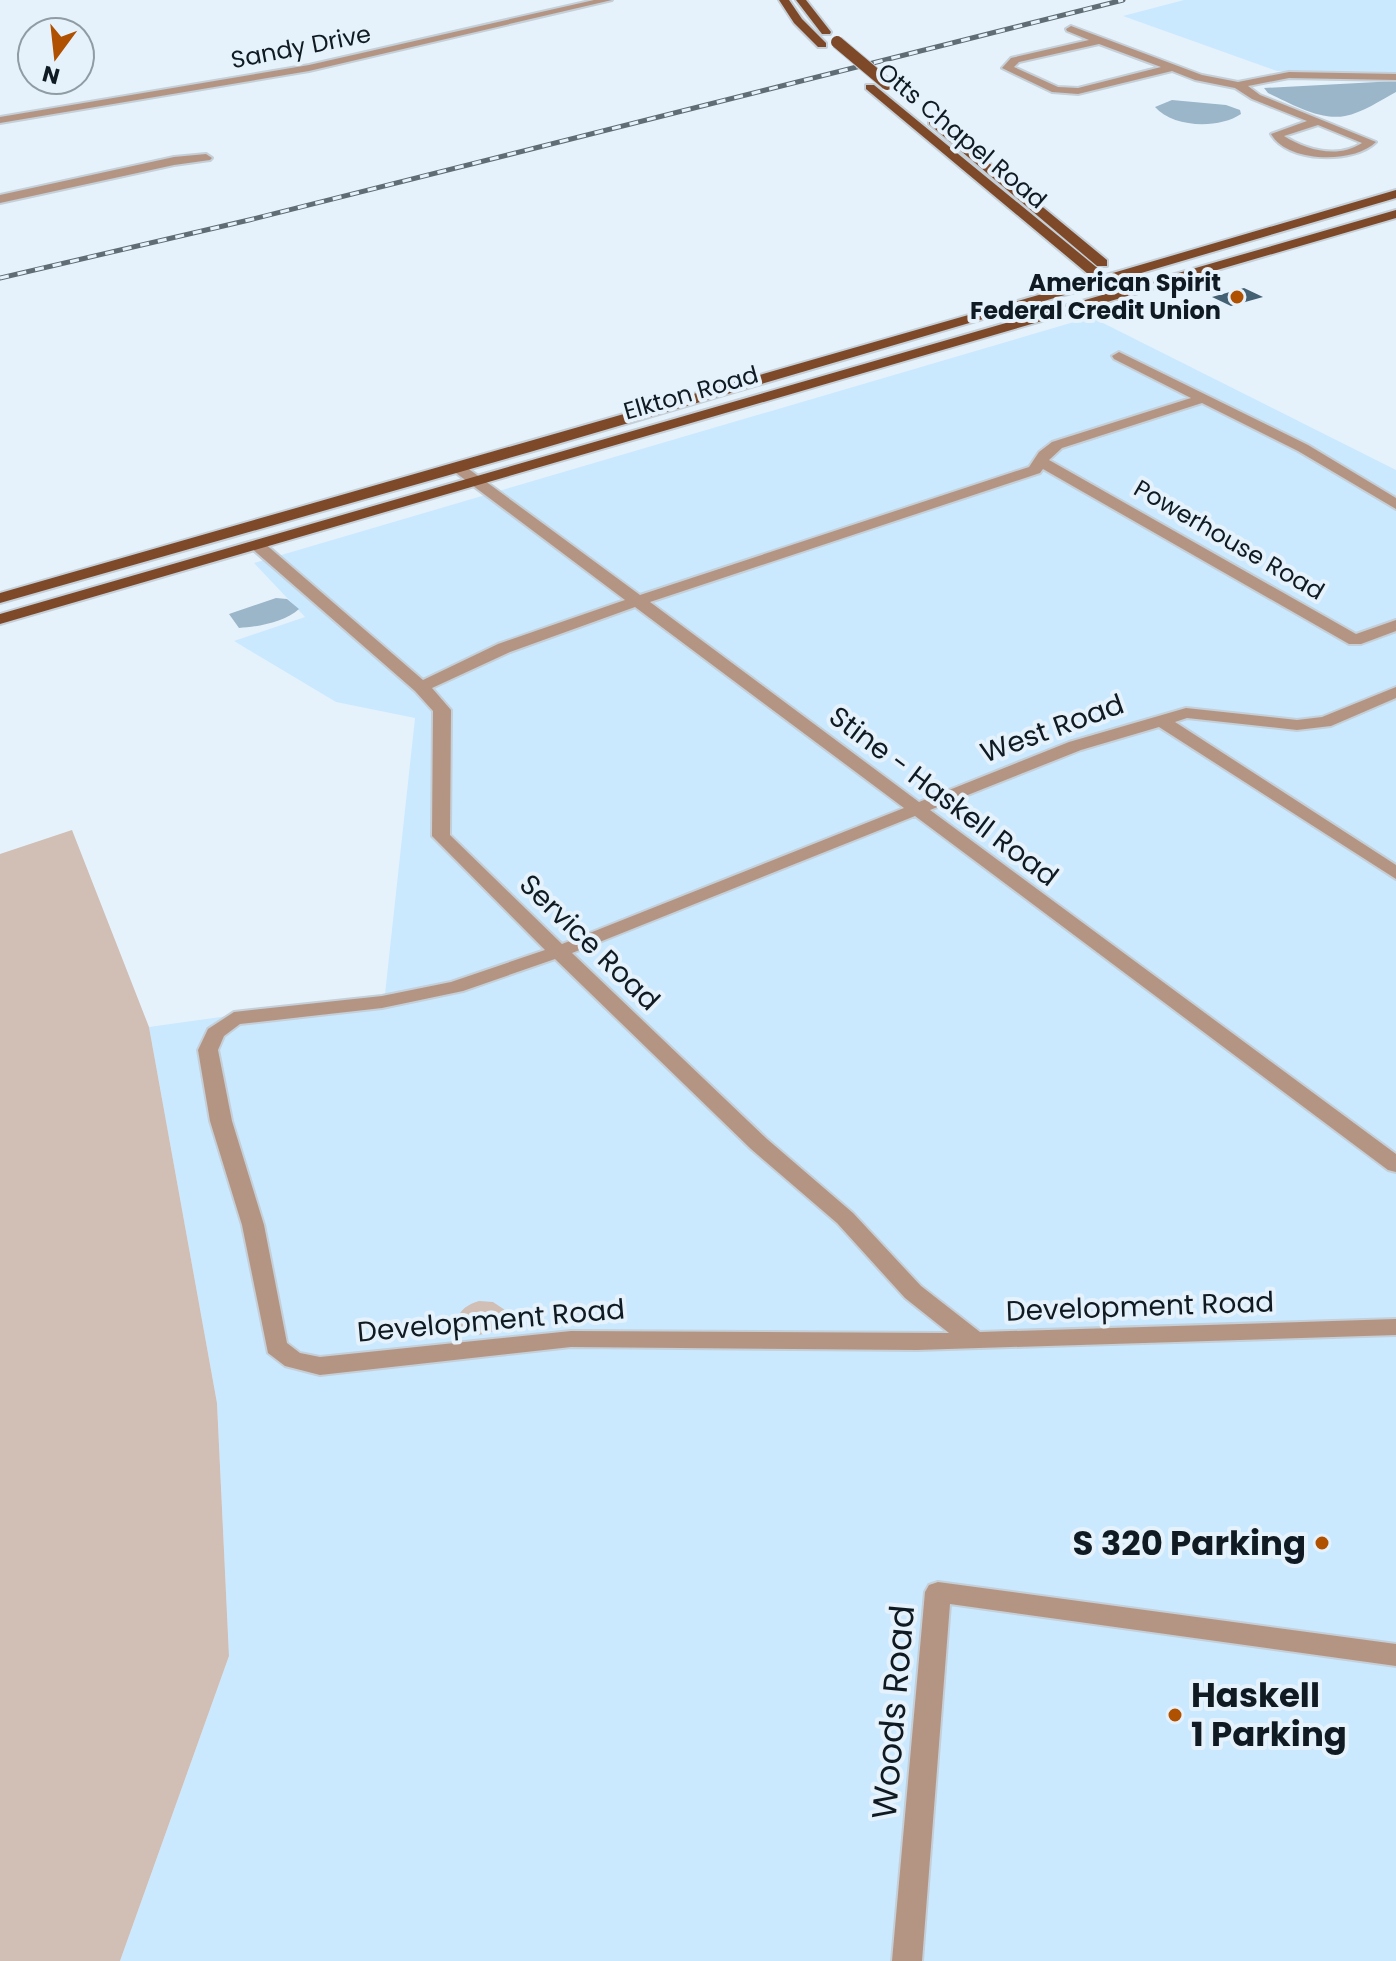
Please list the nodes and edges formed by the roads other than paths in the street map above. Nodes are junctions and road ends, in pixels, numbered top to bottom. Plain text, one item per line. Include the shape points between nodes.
1 (607, 0) edge
2 (784, 0) edge
3 (801, 0) edge
4 (1071, 29) dead end
5 (1101, 40) junction
6 (1172, 68) junction
7 (1396, 77) edge
8 (1238, 85) junction
9 (0, 120) edge
10 (1317, 122) junction
11 (206, 158) dead end
12 (1396, 194) edge
13 (0, 199) edge
14 (1396, 214) edge
15 (1067, 252) junction
16 (1089, 252) junction
17 (1185, 255) junction
18 (1110, 278) junction
19 (1139, 289) junction
20 (1122, 294) junction
21 (1041, 298) junction
22 (1119, 356) dead end
23 (1204, 398) junction
24 (1042, 462) junction
25 (461, 470) junction
26 (476, 482) junction
27 (1396, 504) edge
28 (257, 545) junction
29 (0, 598) edge
30 (635, 602) junction
31 (0, 619) edge
32 (1396, 625) edge
33 (421, 687) junction
34 (1396, 692) edge
35 (1161, 720) junction
36 (915, 810) junction
37 (1396, 873) edge
38 (558, 952) junction
39 (1396, 1165) edge
40 (1396, 1327) edge
41 (976, 1341) junction
42 (1396, 1655) edge
43 (907, 1961) edge

1 - 9 street, Sandy Drive via 317,66
2 - 15 main road, Otts Chapel Road via 822,45
3 - 16 main road, Otts Chapel Road, bridge via 837,42
4 - 5 street
5 - 6 street
5 - 6 street via 1015,60 1007,68 1056,90 1078,91
6 - 8 street
7 - 8 street via 1289,75
8 - 10 street
10 - 10 street via 1344,132 1370,142 1339,155 1320,154 1277,134
11 - 13 street
12 - 17 main road, Elkton Road
14 - 19 main road, Elkton Road
15 - 18 main road, Otts Chapel Road
15 - 21 main road via 1073,277
16 - 17 main road via 1128,261
16 - 18 main road, Otts Chapel Road
17 - 18 main road, Elkton Road
18 - 19 main road, Otts Chapel Road
18 - 20 main road, Otts Chapel Road
18 - 21 main road, Elkton Road
19 - 20 main road, Elkton Road
20 - 26 main road, Elkton Road
21 - 25 main road, Elkton Road
22 - 23 street
23 - 24 street via 1057,445
23 - 27 street via 1315,454
24 - 30 street via 1035,470 907,515
24 - 32 street, Powerhouse Road via 1355,640
25 - 26 street, Stine - Haskell Road
25 - 29 main road, Elkton Road
26 - 28 main road, Elkton Road
26 - 30 street, Stine - Haskell Road
28 - 31 main road, Elkton Road
28 - 33 street, Service Road
30 - 33 street via 504,648
30 - 36 street, Stine - Haskell Road
33 - 38 street, Service Road via 442,710 444,722 441,836
34 - 35 street, West Road via 1325,722 1297,725 1186,713
35 - 36 street, West Road via 1075,746
35 - 37 street
36 - 38 street, West Road
36 - 39 street, Stine - Haskell Road
38 - 41 street, Service Road via 759,1144 845,1218 913,1292
38 - 41 street, Development Road via 456,987 382,1002 234,1018 215,1033 208,1050 221,1121 253,1225 276,1347 293,1360 320,1366 571,1339
40 - 41 street, Development Road
42 - 43 street, Woods Road via 938,1592

